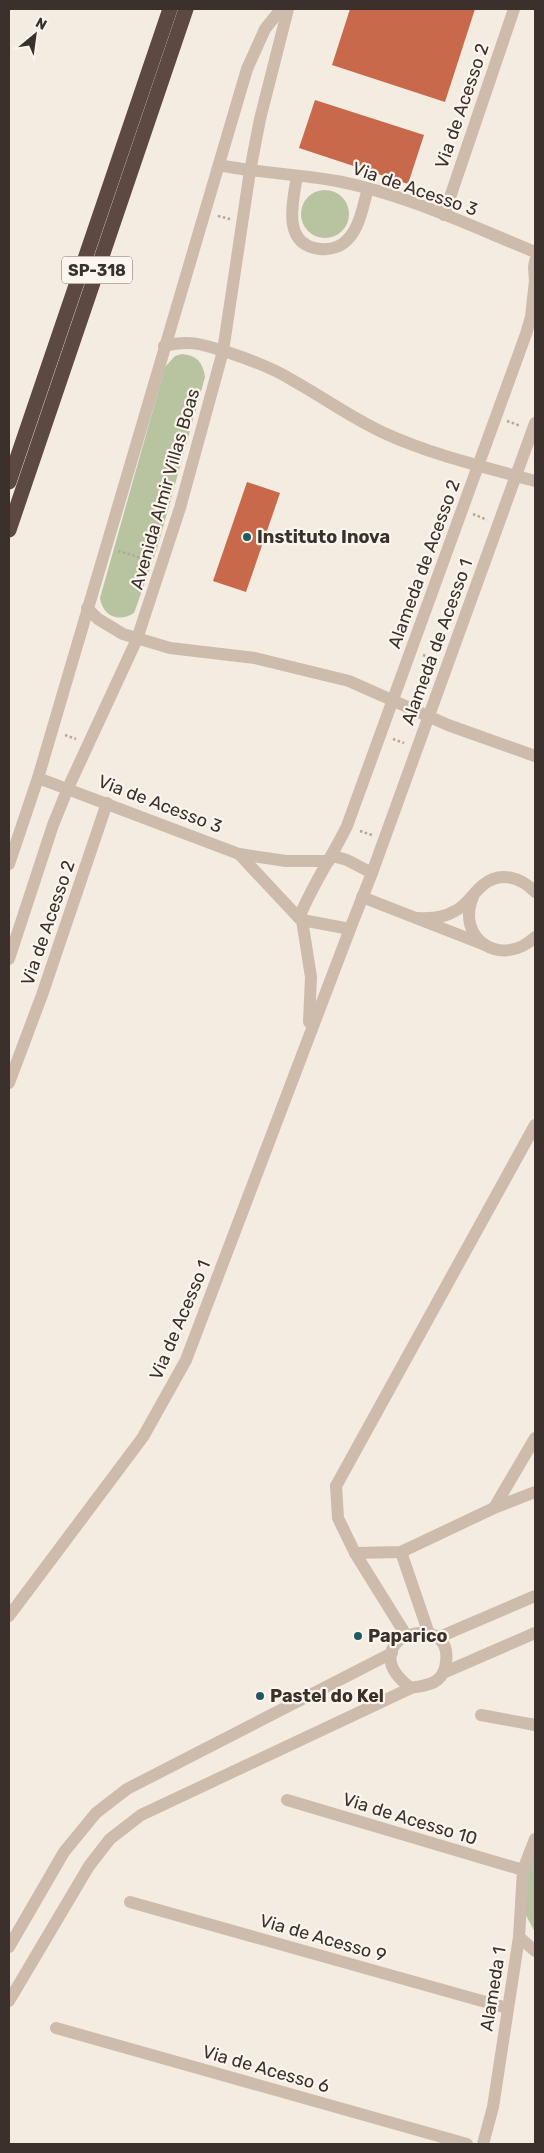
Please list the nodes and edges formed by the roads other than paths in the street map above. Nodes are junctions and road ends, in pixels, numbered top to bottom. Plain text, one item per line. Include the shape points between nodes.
1 (170, 9) edge
2 (186, 9) edge
3 (282, 9) edge
4 (288, 9) edge
5 (514, 9) edge
6 (219, 165) junction
7 (250, 171) junction
8 (298, 176) junction
9 (368, 189) junction
10 (444, 215) junction
11 (535, 252) edge
12 (535, 261) edge
13 (535, 281) edge
14 (164, 346) junction
15 (223, 351) junction
16 (534, 426) edge
17 (479, 465) junction
18 (516, 476) junction
19 (535, 481) edge
20 (9, 482) edge
21 (9, 530) edge
22 (87, 608) junction
23 (137, 639) junction
24 (393, 701) junction
25 (429, 717) junction
26 (535, 756) edge
27 (38, 778) junction
28 (68, 788) junction
29 (107, 802) junction
30 (239, 854) junction
31 (331, 858) junction
32 (9, 864) edge
33 (372, 873) junction
34 (535, 892) edge
35 (475, 893) junction
36 (362, 897) junction
37 (417, 918) junction
38 (301, 919) junction
39 (350, 929) junction
40 (535, 937) edge
41 (485, 945) junction
42 (9, 959) edge
43 (300, 1061) junction
44 (9, 1083) edge
45 (535, 1125) edge
46 (534, 1442) edge
47 (535, 1492) edge
48 (494, 1508) junction
49 (401, 1552) junction
50 (355, 1554) junction
51 (535, 1596) edge
52 (9, 1616) edge
53 (535, 1633) edge
54 (406, 1635) junction
55 (433, 1636) junction
56 (392, 1653) junction
57 (443, 1673) junction
58 (411, 1688) junction
59 (481, 1715) dead end
60 (535, 1724) edge
61 (287, 1800) dead end
62 (535, 1839) edge
63 (523, 1870) junction
64 (130, 1902) dead end
65 (519, 1937) junction
66 (9, 1947) edge
67 (535, 1951) edge
68 (9, 2001) edge
69 (507, 2008) junction
70 (56, 2028) dead end
71 (467, 2144) edge
72 (483, 2144) edge

1 - 20 highway, SP-318
2 - 21 highway, SP-318
3 - 6 street via 266,29 247,69
4 - 7 street, Avenida Almir Villas Boas
5 - 10 street, Via de Acesso 2
6 - 7 street, Via de Acesso 3
6 - 14 street
7 - 8 street, Via de Acesso 3
7 - 15 street, Avenida Almir Villas Boas
8 - 9 street, Via de Acesso 3
8 - 9 street via 291,218 294,229 308,245 318,249 329,249 348,240
9 - 10 street, Via de Acesso 3
10 - 11 street, Via de Acesso 3
12 - 13 street, Alameda de Acesso 2
13 - 17 street, Alameda de Acesso 2 via 531,317
14 - 15 street via 200,343
14 - 22 street
15 - 17 street via 259,363 383,433 432,453
15 - 23 street, Avenida Almir Villas Boas via 163,564
16 - 18 street, Alameda de Acesso 1
17 - 18 street
17 - 24 street, Alameda de Acesso 2
18 - 19 street
18 - 25 street, Alameda de Acesso 1
22 - 23 street via 110,627
22 - 27 street
23 - 24 street via 170,648 255,658 349,681
23 - 28 street, Avenida Almir Villas Boas
24 - 25 street
24 - 31 street, Alameda de Acesso 2 via 347,826
25 - 26 street
25 - 33 street, Alameda de Acesso 1
27 - 28 street, Via de Acesso 3
27 - 32 street
28 - 29 street, Via de Acesso 3
28 - 42 street, Avenida Almir Villas Boas
29 - 30 street, Via de Acesso 3
29 - 44 street, Via de Acesso 2
30 - 31 street via 278,860
30 - 38 street
31 - 33 street via 347,860
31 - 38 street, Alameda de Acesso 2 via 307,898
33 - 36 street, Alameda de Acesso 1
34 - 35 street via 527,883 513,877 499,877 485,883
35 - 37 street via 456,911 430,919
35 - 41 street via 469,906 469,921 474,934
36 - 37 street
36 - 39 street, Alameda de Acesso 1
37 - 41 street
38 - 39 street
38 - 43 street via 311,977 311,1005
39 - 43 street, Alameda de Acesso 1
40 - 41 street via 513,951 498,951
43 - 52 street, Via de Acesso 1 via 186,1360 143,1437
45 - 50 street via 336,1486 338,1518
46 - 48 street
47 - 48 street
48 - 49 street
49 - 50 street
49 - 55 street
50 - 54 street
51 - 55 street
53 - 57 street
54 - 55 street via 414,1632
54 - 56 street
55 - 57 street via 445,1650 447,1658
56 - 58 street via 393,1669
56 - 66 street via 128,1789 96,1813 64,1852
57 - 58 street via 432,1684
58 - 68 street via 141,1815 110,1839 89,1866
59 - 60 street
61 - 63 street, Via de Acesso 10
62 - 63 street, Alameda 1
63 - 65 street, Alameda 1
64 - 69 street, Via de Acesso 9
65 - 67 street
65 - 69 street, Alameda 1
69 - 72 street, Alameda 1 via 493,2107
70 - 71 street, Via de Acesso 6

